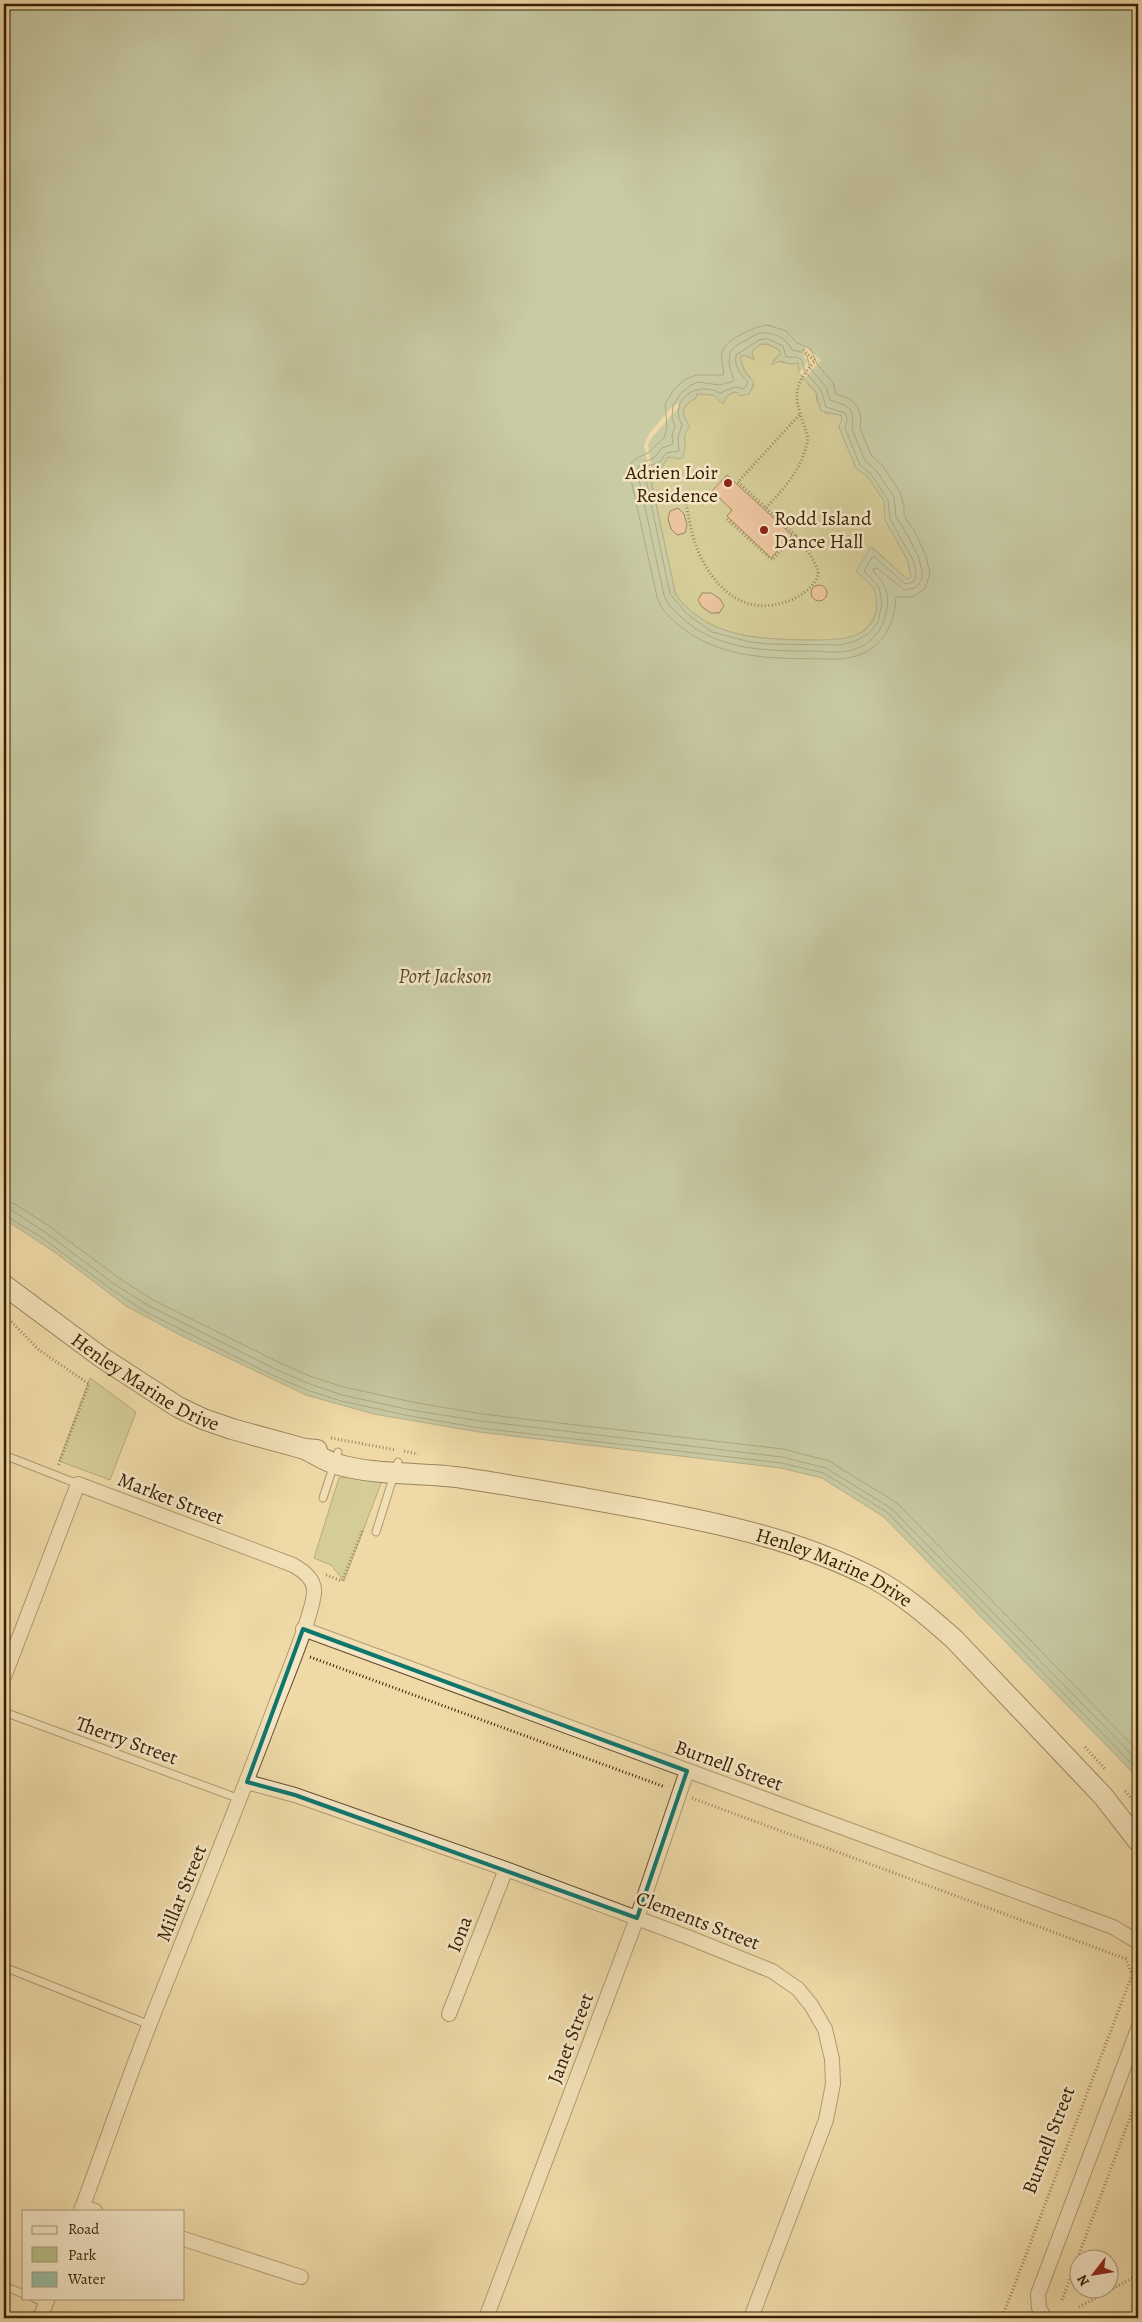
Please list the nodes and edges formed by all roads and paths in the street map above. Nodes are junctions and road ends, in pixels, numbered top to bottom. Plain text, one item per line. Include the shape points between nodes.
1 (804, 350) dead end
2 (801, 413) junction
3 (684, 494) dead end
4 (766, 508) junction
5 (727, 519) dead end
6 (795, 535) junction
7 (4, 1284) edge
8 (4, 1314) edge
9 (4, 1455) edge
10 (60, 1458) dead end
11 (336, 1458) junction
12 (396, 1468) junction
13 (78, 1484) junction
14 (323, 1498) dead end
15 (363, 1528) dead end
16 (376, 1532) dead end
17 (318, 1572) dead end
18 (314, 1590) joint
19 (304, 1629) junction
20 (310, 1657) dead end
21 (4, 1677) edge
22 (4, 1712) edge
23 (687, 1771) junction
24 (247, 1782) junction
25 (679, 1793) junction
26 (240, 1799) junction
27 (1138, 1841) edge
28 (506, 1869) junction
29 (637, 1918) junction
30 (1138, 1942) edge
31 (4, 1967) edge
32 (449, 2014) dead end
33 (150, 2025) junction
34 (1138, 2029) edge
35 (1138, 2096) edge
36 (86, 2209) edge
37 (185, 2239) edge
38 (1138, 2275) edge
39 (300, 2277) dead end
40 (4, 2286) edge
41 (22, 2293) edge
42 (43, 2300) edge
43 (1062, 2300) dead end
44 (1079, 2307) dead end
45 (40, 2318) edge
46 (486, 2318) edge
47 (751, 2318) edge
48 (1002, 2318) edge
49 (1045, 2318) edge

1 - 2 path via 815,361 797,385
2 - 4 path via 808,438 804,458 795,476
2 - 4 path via 738,482
3 - 6 path via 704,563 724,590 748,606 763,607 794,600 814,583 818,575 815,565
4 - 6 path
5 - 6 path via 772,560
7 - 11 main road, Henley Marine Drive via 101,1357 178,1407 232,1429
8 - 10 path, Henley Marine Drive via 39,1350 89,1384
9 - 13 lane, Market Street
11 - 12 main road, Henley Marine Drive via 365,1470
11 - 14 lane
12 - 16 lane
12 - 27 main road, Henley Marine Drive via 562,1493 735,1528 822,1554 874,1579 928,1616 954,1639 1103,1796
13 - 18 street, Market Street via 293,1565 309,1578
13 - 21 street
15 - 17 path via 342,1581
18 - 19 street, Millar Street
19 - 23 street, Burnell Street
19 - 24 street, Millar Street
20 - 25 path
22 - 26 lane, Therry Street
23 - 25 street, Janet Street
23 - 30 street, Burnell Street via 1113,1927
24 - 26 street, Millar Street
24 - 28 street, Clements Street via 295,1795
25 - 29 street, Janet Street
25 - 48 path, Burnell Street via 1126,1959 1132,1975
26 - 33 street, Millar Street
28 - 29 street, Clements Street
28 - 32 street, Iona
29 - 46 street, Janet Street
29 - 47 street, Clements Street via 772,1971 798,1989 812,2005 825,2029 832,2059 833,2084 826,2120
31 - 33 lane
33 - 36 street, Millar Street
34 - 49 street via 1038,2294 1038,2308
35 - 43 path
37 - 39 street
38 - 44 path
40 - 41 lane
42 - 45 street

